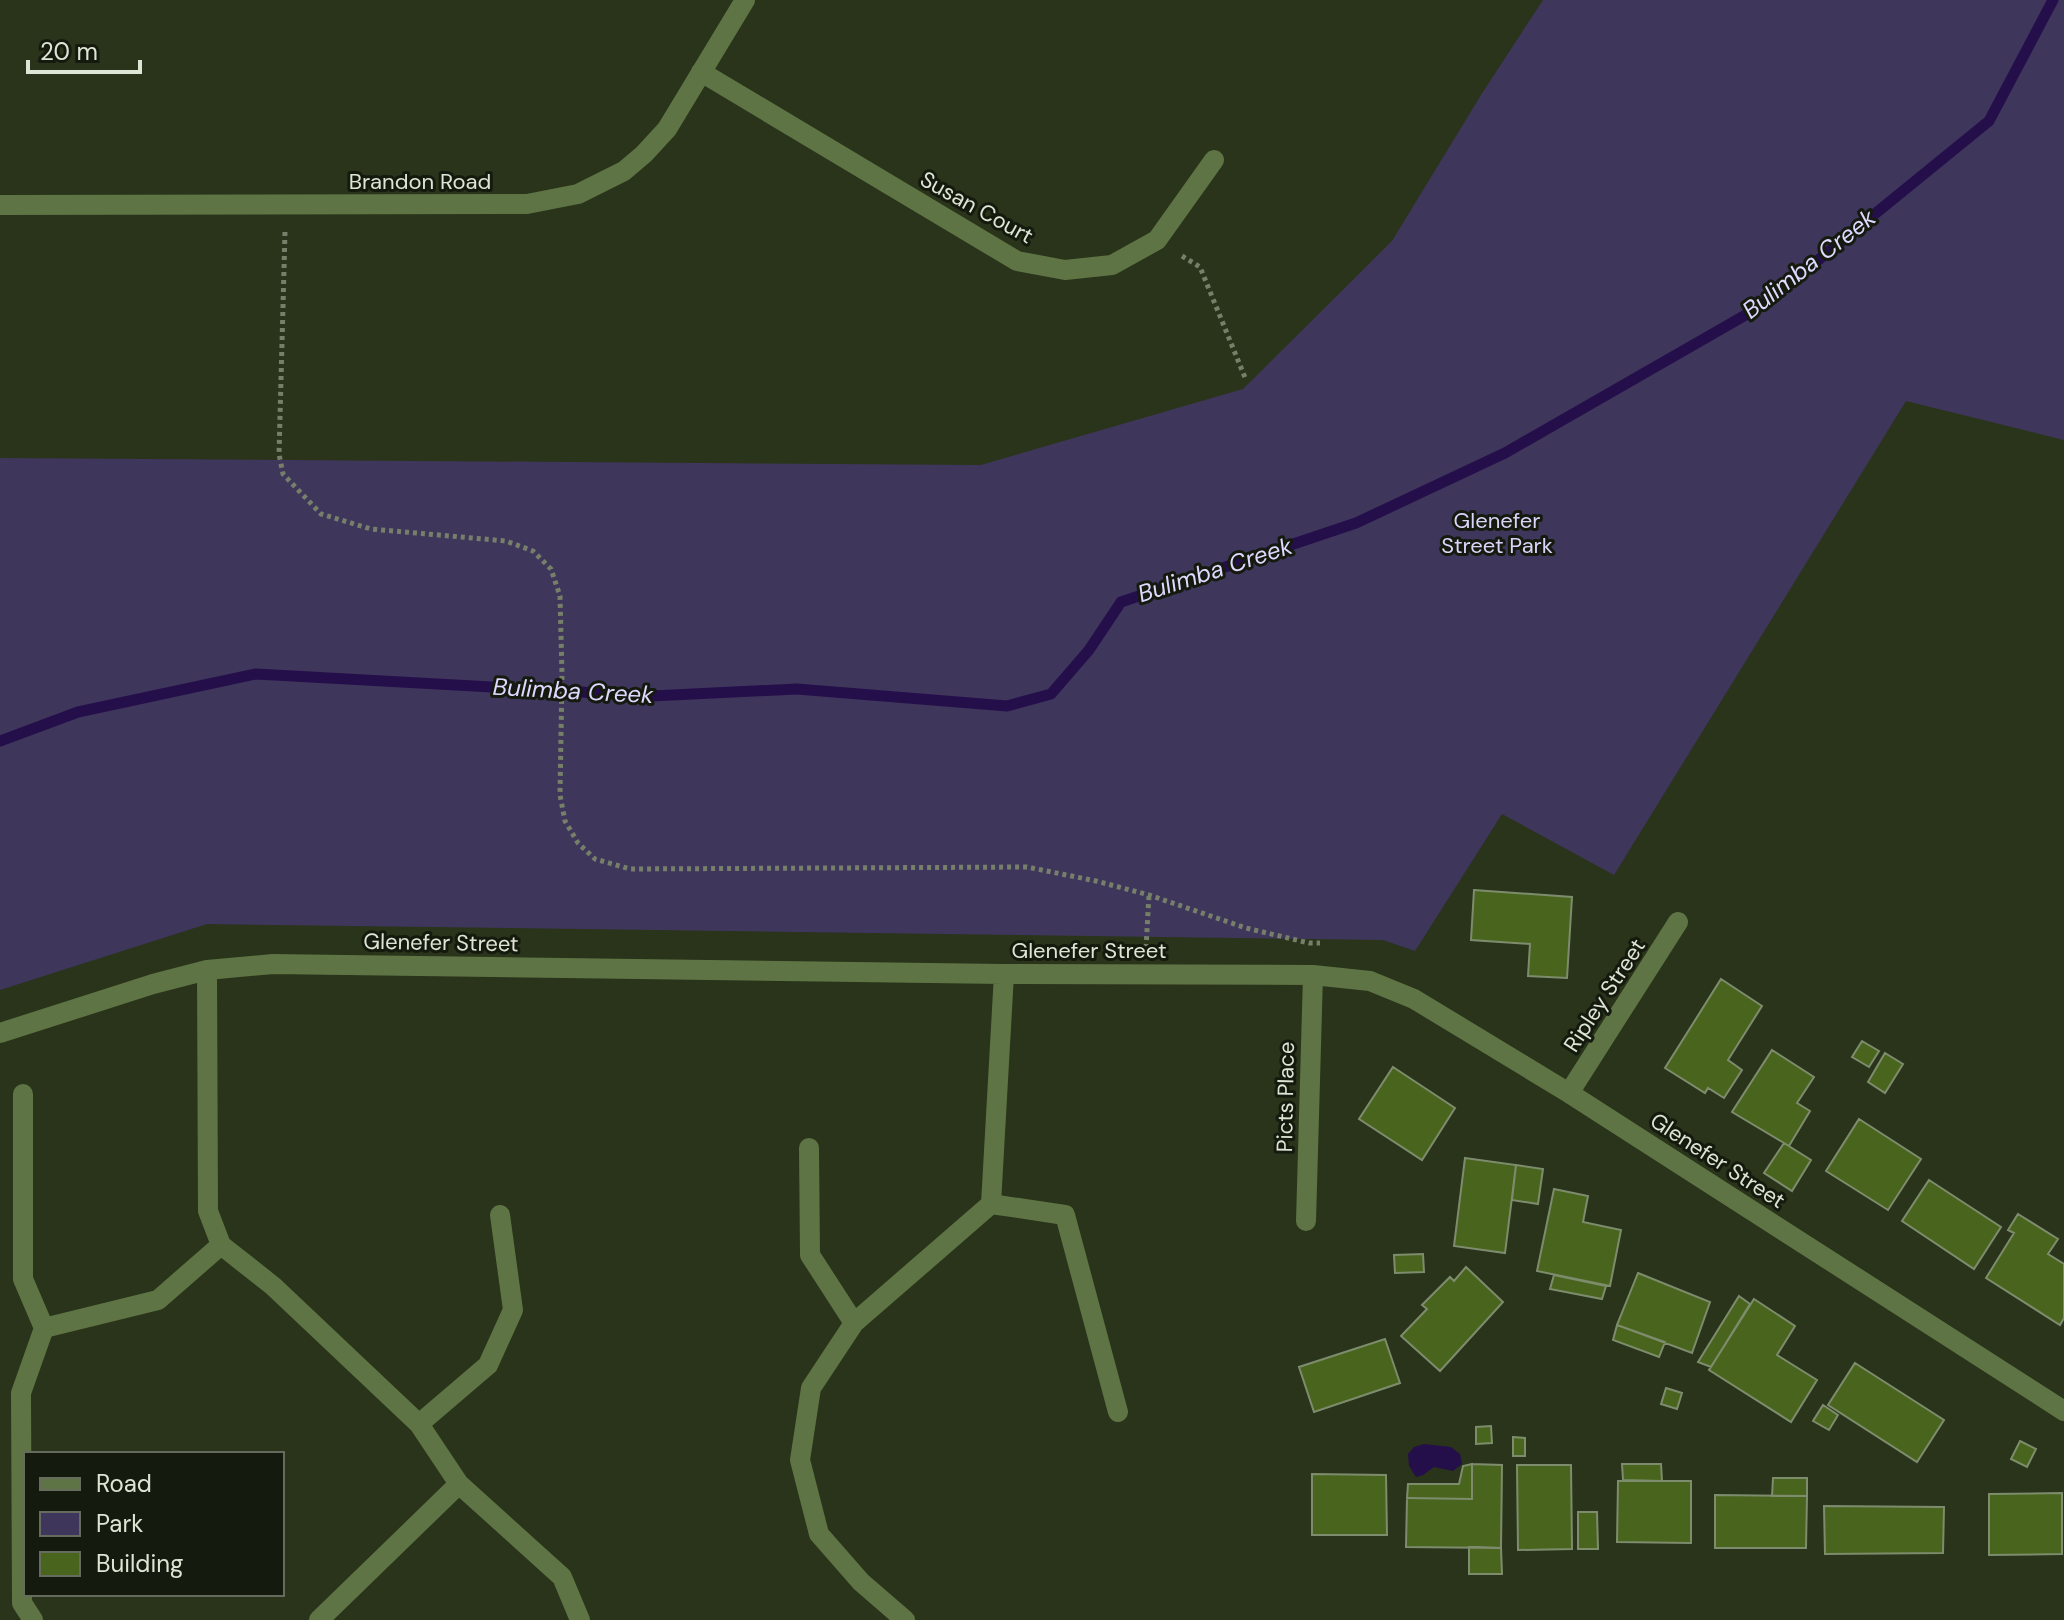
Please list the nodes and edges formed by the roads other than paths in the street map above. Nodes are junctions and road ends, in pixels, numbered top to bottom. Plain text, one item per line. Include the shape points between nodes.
1 (745, 0) edge
2 (701, 72) junction
3 (1214, 160) dead end
4 (0, 205) edge
5 (1678, 922) dead end
6 (207, 970) junction
7 (1004, 974) junction
8 (1313, 975) junction
9 (0, 1033) edge
10 (1569, 1093) junction
11 (23, 1094) dead end
12 (809, 1148) dead end
13 (991, 1204) junction
14 (500, 1215) dead end
15 (1306, 1221) dead end
16 (221, 1245) junction
17 (854, 1323) junction
18 (44, 1328) junction
19 (2064, 1411) edge
20 (1118, 1412) dead end
21 (419, 1424) junction
22 (459, 1484) junction
23 (33, 1620) edge
24 (319, 1620) edge
25 (580, 1620) edge
26 (905, 1620) edge

1 - 2 street, Brandon Road
2 - 3 street, Susan Court via 1017,261 1065,270 1112,265 1157,240
2 - 4 street, Brandon Road via 667,129 624,171 578,194 527,204
5 - 10 street, Ripley Street
6 - 7 street, Glenefer Street via 273,964
6 - 9 street, Glenefer Street
6 - 16 street via 208,1211
7 - 8 street, Glenefer Street
7 - 13 street
8 - 10 street, Glenefer Street via 1370,981 1414,999
8 - 15 street, Picts Place
10 - 19 street, Glenefer Street
11 - 18 street via 23,1279
12 - 17 street via 810,1255
13 - 17 street
13 - 20 street via 1065,1215
14 - 21 street via 513,1310 488,1365
16 - 18 street via 158,1300
16 - 21 street via 273,1286
17 - 26 street via 811,1388 800,1460 819,1534 861,1582
18 - 23 street via 21,1393 22,1603
21 - 22 street
22 - 24 street
22 - 25 street via 562,1577

